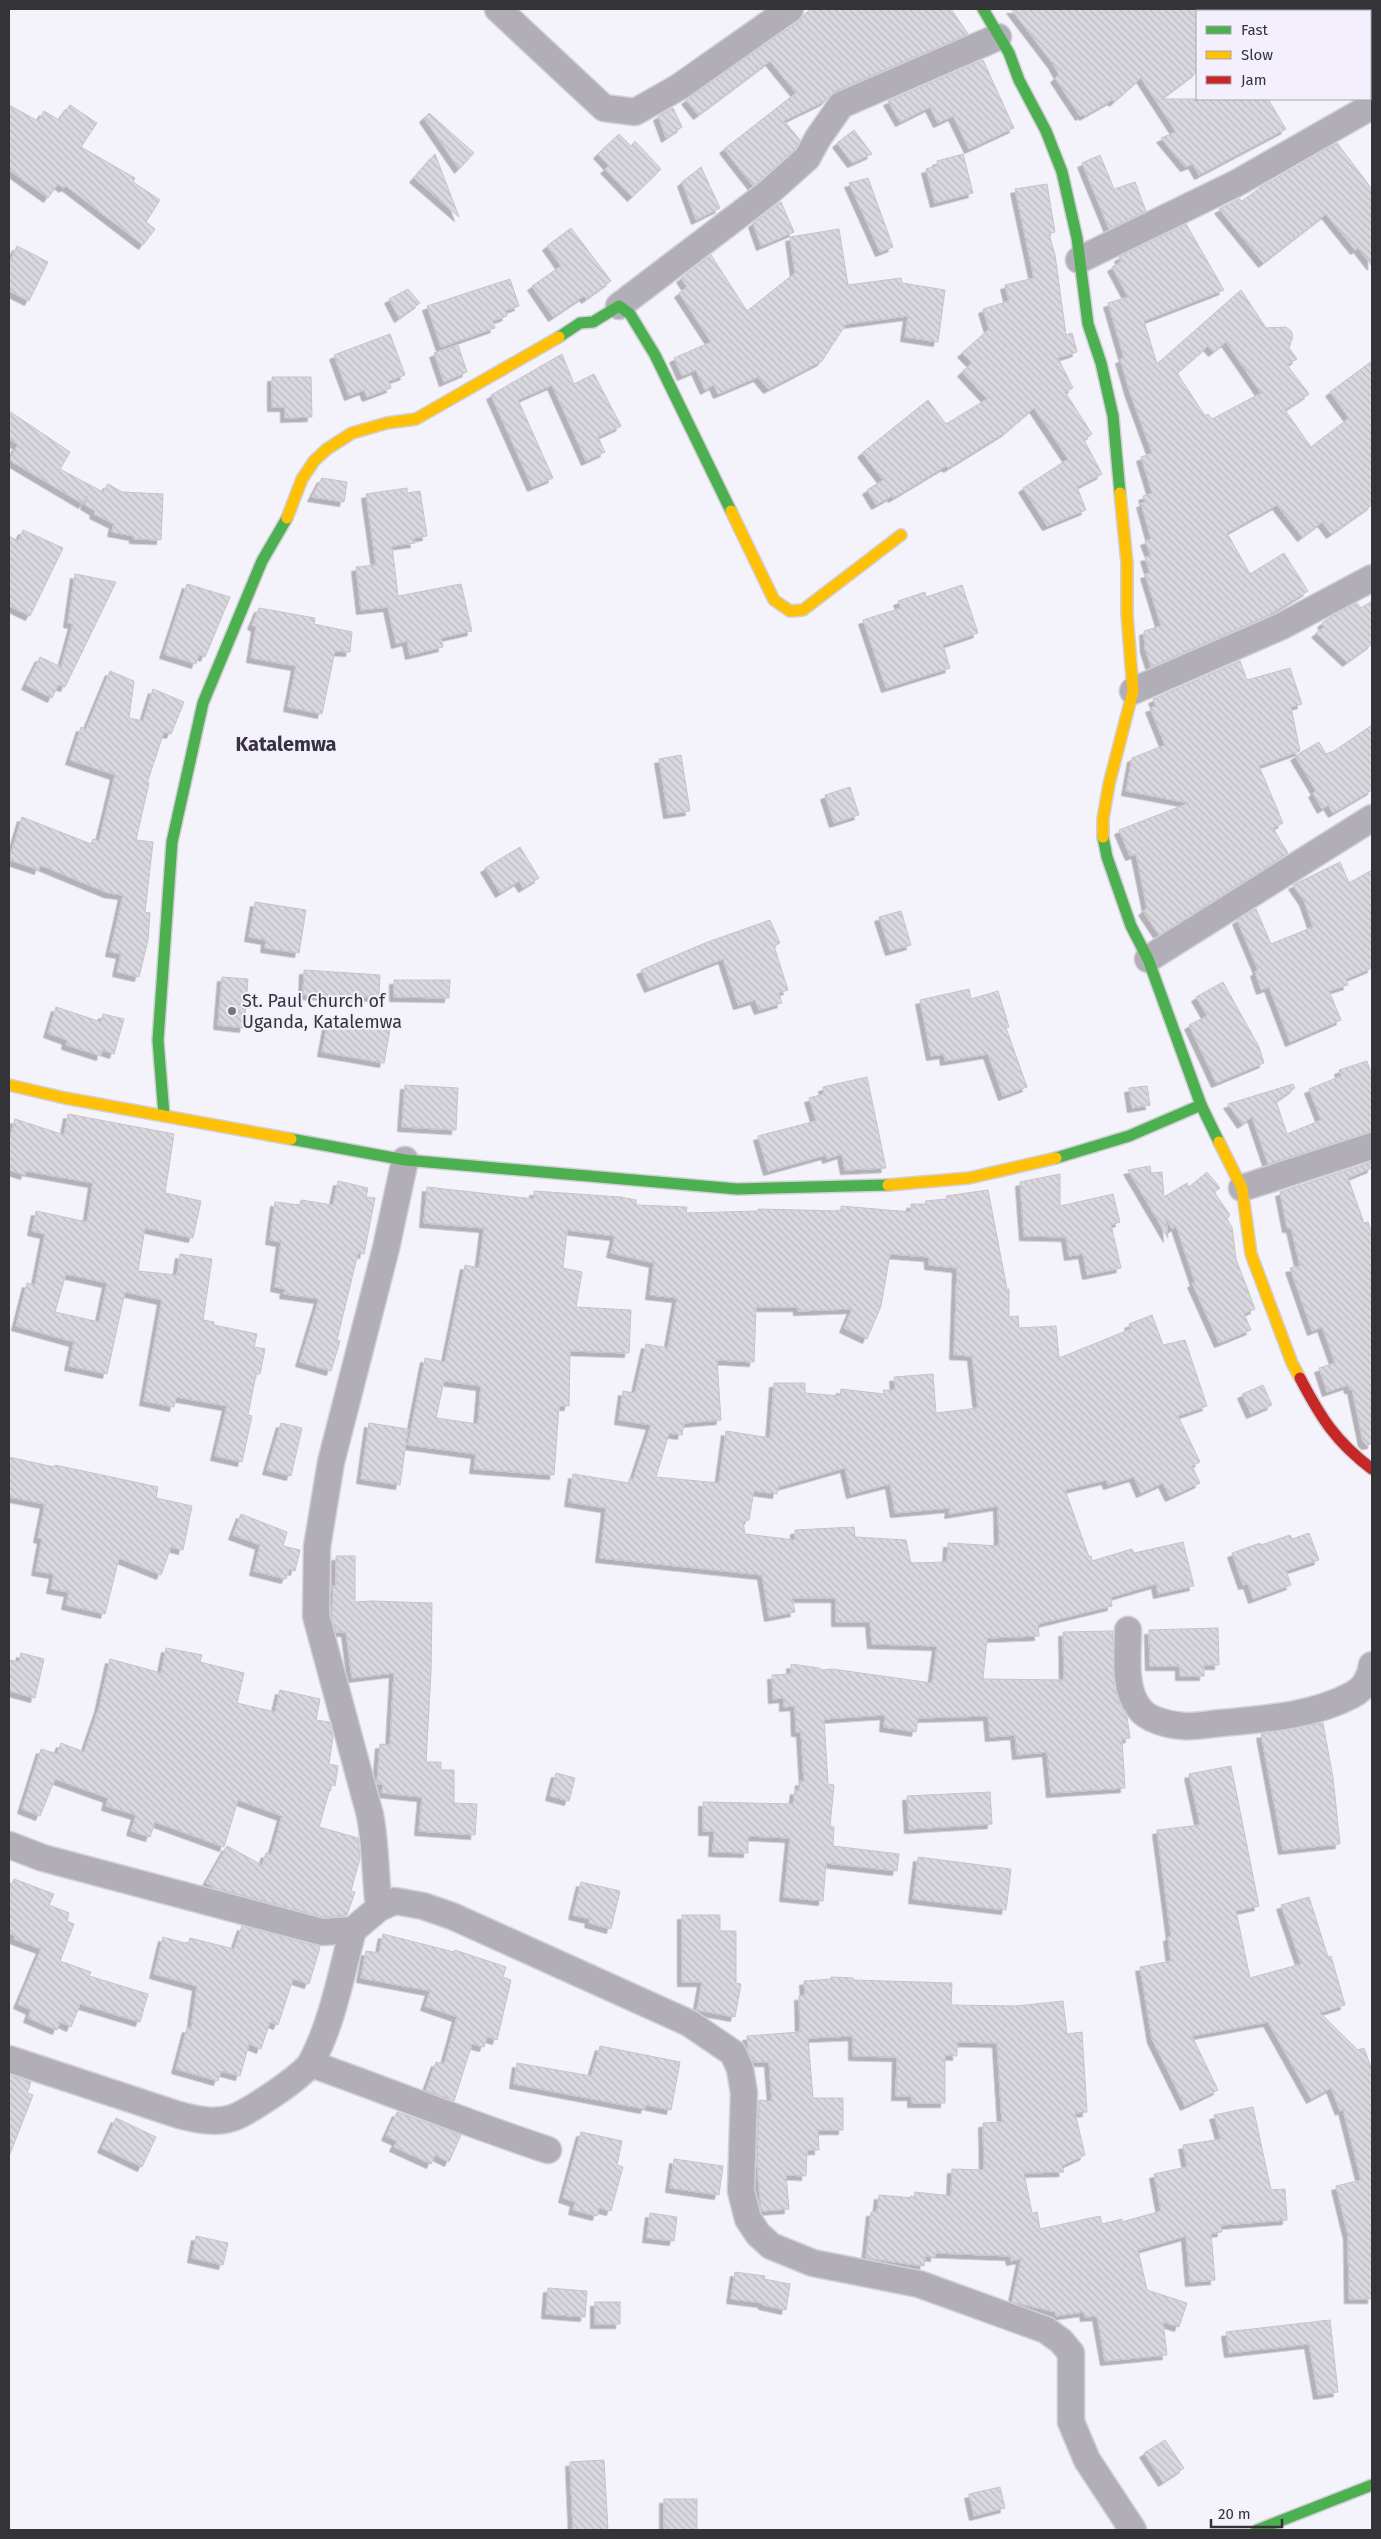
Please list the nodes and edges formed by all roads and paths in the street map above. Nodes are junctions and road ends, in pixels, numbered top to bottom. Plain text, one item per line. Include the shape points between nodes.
1 (498, 9) edge
2 (790, 9) edge
3 (983, 9) edge
4 (998, 37) junction
5 (1372, 106) edge
6 (1080, 260) junction
7 (619, 306) junction
8 (901, 536) dead end
9 (1372, 578) edge
10 (1133, 691) junction
11 (1372, 818) edge
12 (1148, 959) junction
13 (9, 1085) edge
14 (1201, 1105) junction
15 (164, 1115) junction
16 (1372, 1146) edge
17 (405, 1160) junction
18 (1242, 1188) junction
19 (1372, 1469) edge
20 (1128, 1630) dead end
21 (1372, 1665) edge
22 (9, 1845) edge
23 (379, 1908) junction
24 (353, 1930) junction
25 (9, 2059) edge
26 (312, 2064) junction
27 (548, 2150) dead end
28 (1372, 2485) edge
29 (1134, 2530) edge
30 (1257, 2530) edge

1 - 2 street via 604,108 635,112 679,87
3 - 4 street
4 - 6 street via 1010,53 1019,80 1046,131 1062,172 1072,206
4 - 7 street via 841,105 807,158 769,192
5 - 6 street via 1237,184
6 - 10 street via 1088,324 1113,416 1127,563
7 - 8 street via 630,314 655,355 774,600 784,611 803,610
7 - 15 street via 593,322 580,323 547,346 416,419 352,433 314,461 302,480 291,510 262,561 203,703 189,760 172,842 164,934 158,1040
9 - 10 street via 1282,626
10 - 12 street via 1109,784 1103,835 1125,909
11 - 12 street
12 - 14 street
13 - 15 street
14 - 17 street via 1129,1136 1053,1159 969,1178 911,1184 737,1189
14 - 18 street
15 - 17 street
16 - 18 street
17 - 23 street via 332,1462 317,1547 316,1616 370,1815 376,1846 374,1871
18 - 19 street via 1251,1254 1292,1363 1323,1421 1351,1453
20 - 21 street via 1131,1697 1150,1718 1183,1726 1267,1718 1328,1704 1352,1695 1364,1686
22 - 24 street via 43,1858 281,1922 322,1932
23 - 24 street
23 - 29 street via 395,1901 452,1916 689,2022 732,2052 740,2069 744,2093 741,2191 748,2219 758,2234 771,2246 813,2263 919,2284 1046,2330 1061,2340 1071,2353 1071,2422 1088,2460
24 - 26 street via 330,2017
25 - 26 street via 179,2115 207,2121 231,2118 253,2107
26 - 27 street
28 - 30 street

